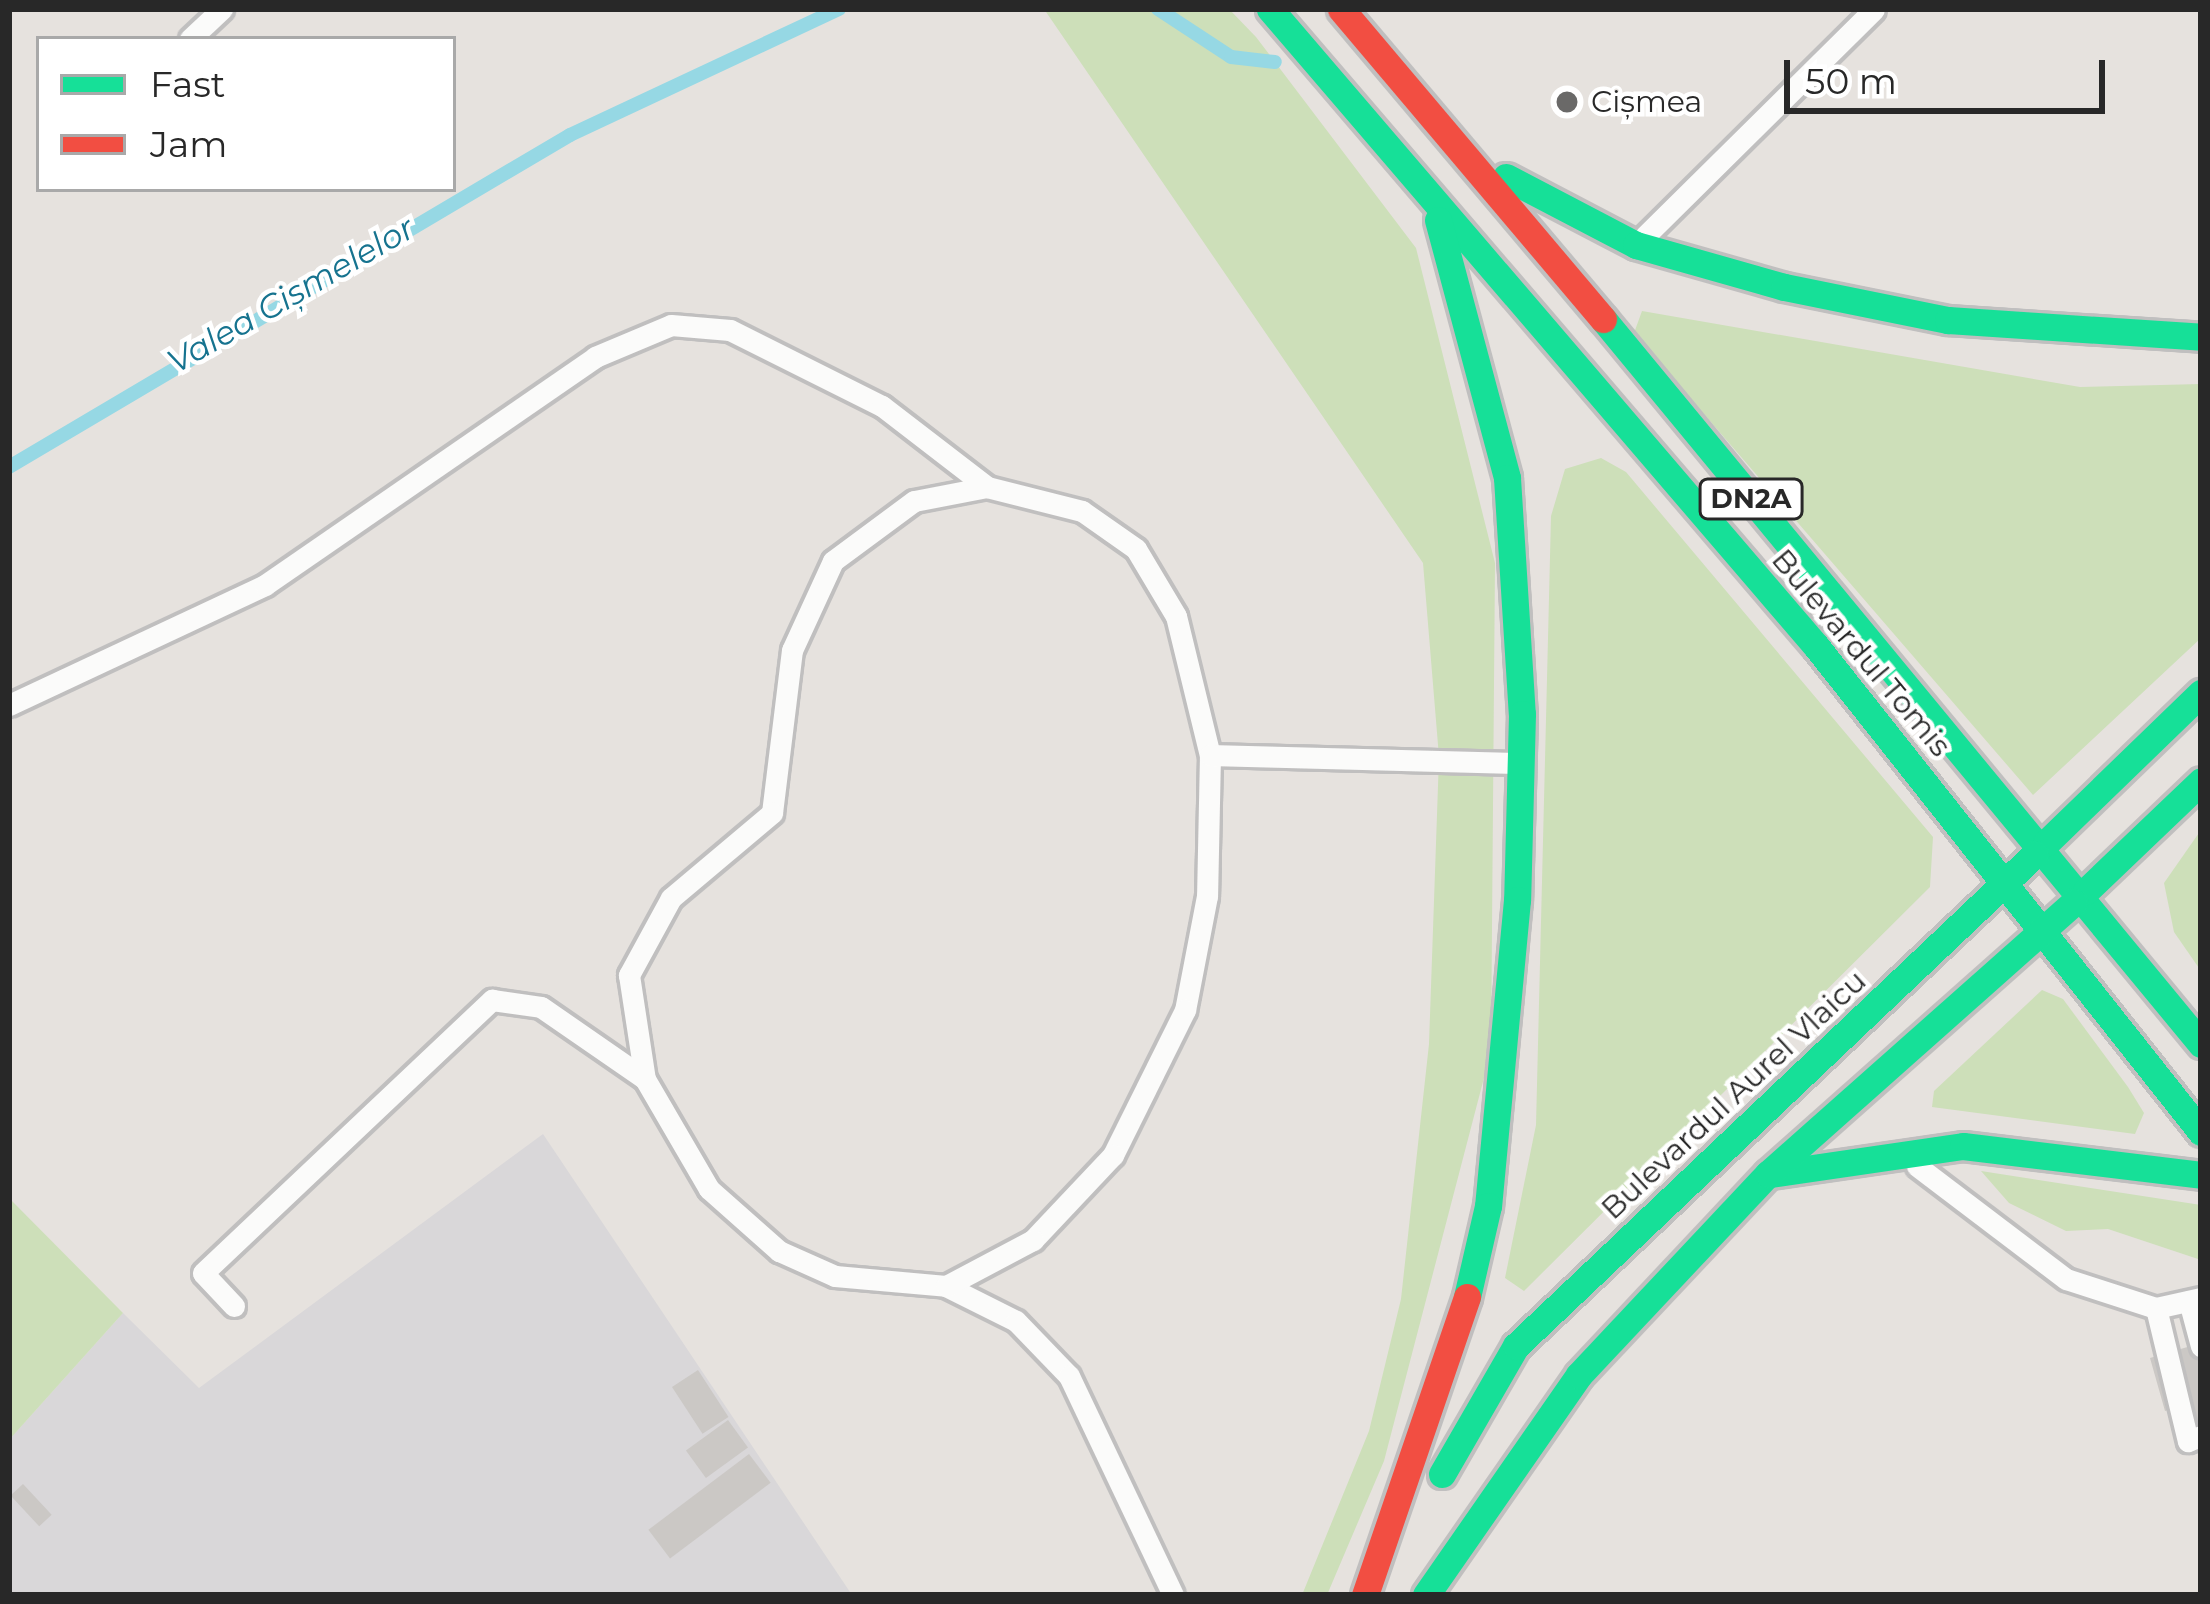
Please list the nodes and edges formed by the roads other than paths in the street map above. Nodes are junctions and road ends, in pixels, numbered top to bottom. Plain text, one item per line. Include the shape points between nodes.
1 (222, 9) edge
2 (1270, 9) edge
3 (1341, 9) edge
4 (1874, 9) edge
5 (193, 36) edge
6 (1464, 148) junction
7 (1427, 182) junction
8 (1636, 244) junction
9 (2201, 337) edge
10 (987, 487) junction
11 (2201, 693) edge
12 (9, 705) edge
13 (1210, 755) junction
14 (1521, 763) junction
15 (2201, 781) edge
16 (2046, 842) junction
17 (2006, 883) junction
18 (2086, 891) junction
19 (2044, 930) junction
20 (2201, 1044) edge
21 (645, 1079) junction
22 (2201, 1132) edge
23 (1892, 1149) junction
24 (1768, 1174) junction
25 (2201, 1175) edge
26 (946, 1286) junction
27 (2195, 1300) edge
28 (234, 1306) dead end
29 (2156, 1308) junction
30 (2201, 1346) edge
31 (2201, 1436) edge
32 (1172, 1595) edge
33 (1365, 1595) edge
34 (1378, 1595) edge
35 (1426, 1595) edge

1 - 5 lane
2 - 7 main road, Bulevardul Tomis / DN2A
3 - 6 main road, Bulevardul Tomis / DN2A
4 - 8 lane
6 - 8 main road
6 - 16 main road, Bulevardul Tomis / DN2A
7 - 14 main road via 1507,478
7 - 17 main road, Bulevardul Tomis / DN2A
8 - 9 main road via 1948,320
10 - 12 lane via 882,406 730,330 671,325 595,357 265,585
10 - 13 lane via 1082,512 1136,549 1176,616
10 - 21 lane via 914,501 833,561 792,650 772,813 671,898 629,974
11 - 16 main road, Bulevardul Aurel Vlaicu
13 - 14 lane
13 - 26 lane via 1207,896 1185,1010 1113,1155 1033,1240
14 - 33 main road via 1506,1073 1488,1206 1459,1332
15 - 18 main road
16 - 17 main road, Bulevardul Aurel Vlaicu
16 - 18 main road, Bulevardul Tomis / DN2A
17 - 19 main road, Bulevardul Tomis / DN2A
17 - 34 main road, Bulevardul Aurel Vlaicu via 1516,1346
18 - 19 main road
18 - 20 main road, Bulevardul Tomis / DN2A
19 - 22 main road, Bulevardul Tomis / DN2A
19 - 24 main road
21 - 26 lane via 709,1189 779,1251 835,1276
21 - 28 lane via 542,1007 492,1000 203,1273
23 - 24 main road
23 - 25 main road via 1963,1146
23 - 29 lane via 2066,1279
24 - 35 main road via 1579,1375
26 - 32 lane via 1016,1321 1069,1376
27 - 29 lane
27 - 30 lane
29 - 31 lane via 2188,1441

